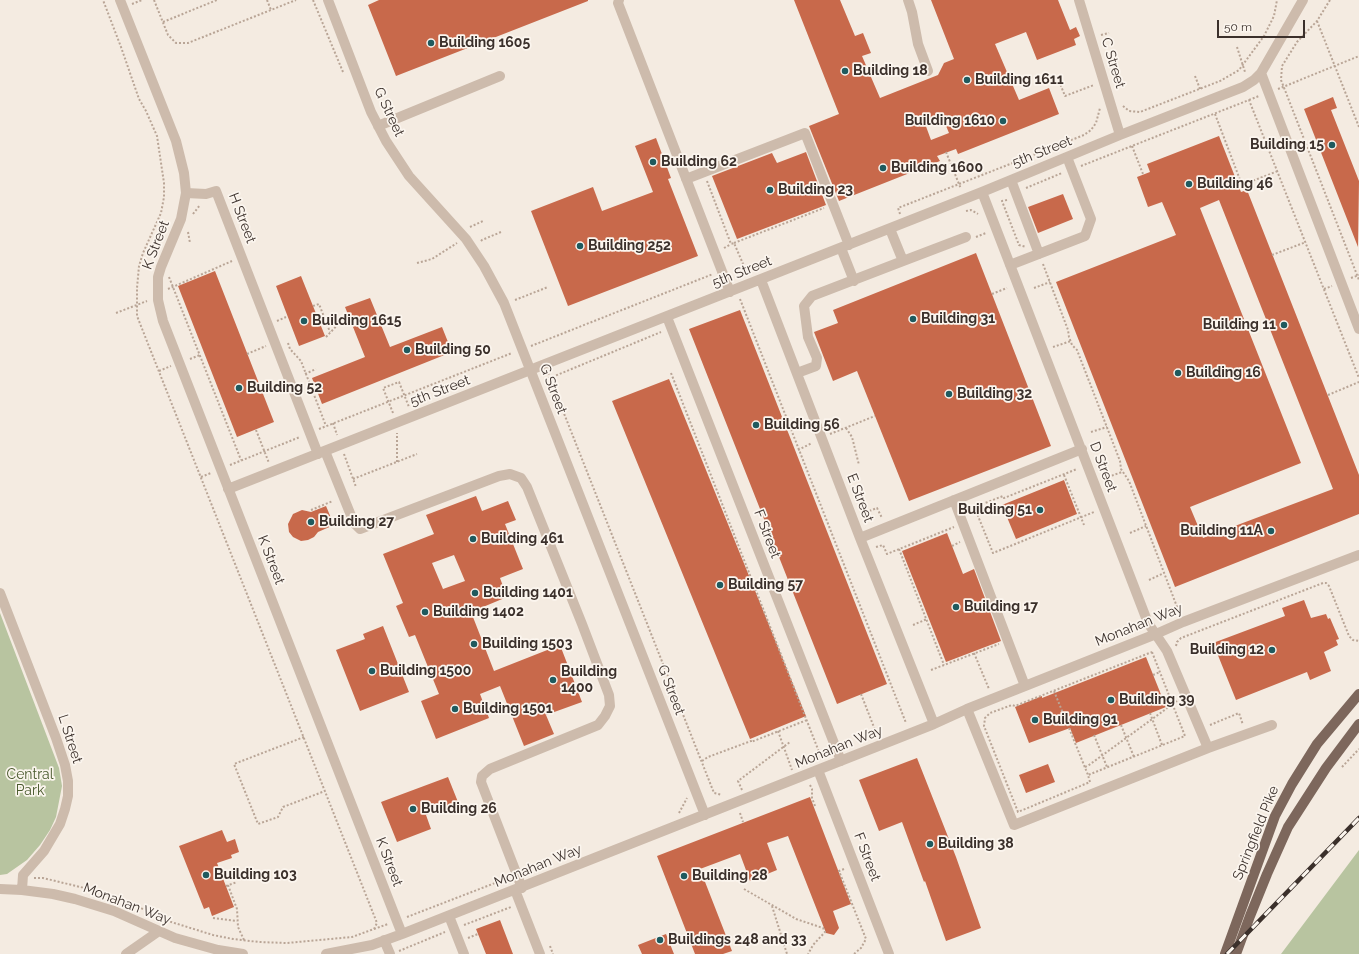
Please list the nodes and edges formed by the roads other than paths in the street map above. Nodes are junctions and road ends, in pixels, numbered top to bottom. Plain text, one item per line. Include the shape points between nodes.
1 (120, 0) edge
2 (328, 0) edge
3 (618, 0) edge
4 (908, 0) edge
5 (1079, 0) edge
6 (1302, 0) edge
7 (928, 71) dead end
8 (1261, 73) junction
9 (500, 76) dead end
10 (378, 126) junction
11 (1120, 135) junction
12 (1067, 157) junction
13 (686, 179) junction
14 (1011, 180) junction
15 (982, 192) junction
16 (186, 193) junction
17 (890, 229) junction
18 (971, 237) road end
19 (845, 246) junction
20 (1038, 255) junction
21 (903, 261) junction
22 (1010, 265) junction
23 (761, 280) junction
24 (854, 281) junction
25 (730, 292) junction
26 (666, 317) junction
27 (1359, 329) edge
28 (530, 370) junction
29 (797, 374) junction
30 (1082, 449) junction
31 (321, 452) junction
32 (228, 489) junction
33 (954, 500) junction
34 (860, 538) junction
35 (1359, 556) edge
36 (0, 593) edge
37 (1156, 634) junction
38 (1025, 686) junction
39 (1359, 694) edge
40 (967, 709) junction
41 (934, 724) junction
42 (1359, 724) edge
43 (1272, 725) dead end
44 (1208, 748) junction
45 (841, 761) junction
46 (818, 770) junction
47 (705, 815) junction
48 (0, 889) edge
49 (518, 889) junction
50 (22, 890) junction
51 (450, 916) junction
52 (159, 930) junction
53 (402, 934) junction
54 (384, 940) junction
55 (126, 954) edge
56 (243, 954) edge
57 (326, 954) edge
58 (390, 954) edge
59 (464, 954) edge
60 (540, 954) edge
61 (888, 954) edge
62 (1225, 954) edge
63 (1236, 954) edge

1 - 16 street via 178,146
2 - 10 street, G Street
3 - 13 street
4 - 7 street via 918,44
5 - 11 street, C Street
6 - 8 street
8 - 11 street, 5th Street via 1243,87
8 - 27 street
9 - 10 street
10 - 28 street, G Street via 409,176 476,252 498,291
11 - 12 street, 5th Street
12 - 14 street, 5th Street
12 - 20 street via 1091,219 1085,236
13 - 19 street via 805,133
13 - 25 street
14 - 15 street, 5th Street
14 - 20 street
15 - 17 street, 5th Street
15 - 22 street, D Street
16 - 31 street, H Street via 206,194 216,191 310,433
16 - 32 street, K Street via 181,219 158,277 158,295 163,322
17 - 19 street, 5th Street
17 - 21 street
18 - 21 street
19 - 23 street, 5th Street
19 - 24 street
20 - 22 street
21 - 24 street
22 - 30 street, D Street
23 - 25 street, 5th Street
23 - 29 street, E Street
24 - 29 street via 812,296 804,306 808,337 817,358 816,366
25 - 26 street, 5th Street
26 - 28 street, 5th Street
26 - 45 street, F Street
28 - 31 street, 5th Street
28 - 47 street, G Street
29 - 34 street, E Street
30 - 33 street
30 - 37 street, D Street via 1148,623
31 - 32 street, 5th Street
31 - 49 street, H Street via 354,523 360,529 499,476 510,474 521,478 527,487 609,695 610,706 598,725 490,769 482,776 481,782
32 - 53 street, K Street
33 - 34 street
33 - 38 street
34 - 41 street, E Street
35 - 37 street, Monahan Way
36 - 50 street, L Street via 61,752 68,781 68,796 60,824 50,842 23,875
37 - 38 street, Monahan Way
37 - 44 street, D Street via 1167,651
38 - 40 street, Monahan Way
39 - 62 main road, Springfield Pike via 1316,744 1275,816
40 - 41 street, Monahan Way
40 - 44 street via 1014,825
41 - 45 street, Monahan Way
42 - 63 main road, Springfield Pike via 1326,768 1288,827
43 - 44 street
45 - 46 street, Monahan Way
46 - 47 street, Monahan Way
46 - 61 street, F Street
47 - 49 street, Monahan Way
48 - 50 street, Monahan Way
49 - 51 street, Monahan Way
49 - 60 street
50 - 52 street, Monahan Way via 53,894 96,905
51 - 53 street, Monahan Way
51 - 59 street
52 - 55 street
52 - 56 street, Monahan Way via 197,945
53 - 54 street, Monahan Way
54 - 57 street, Monahan Way
54 - 58 street

